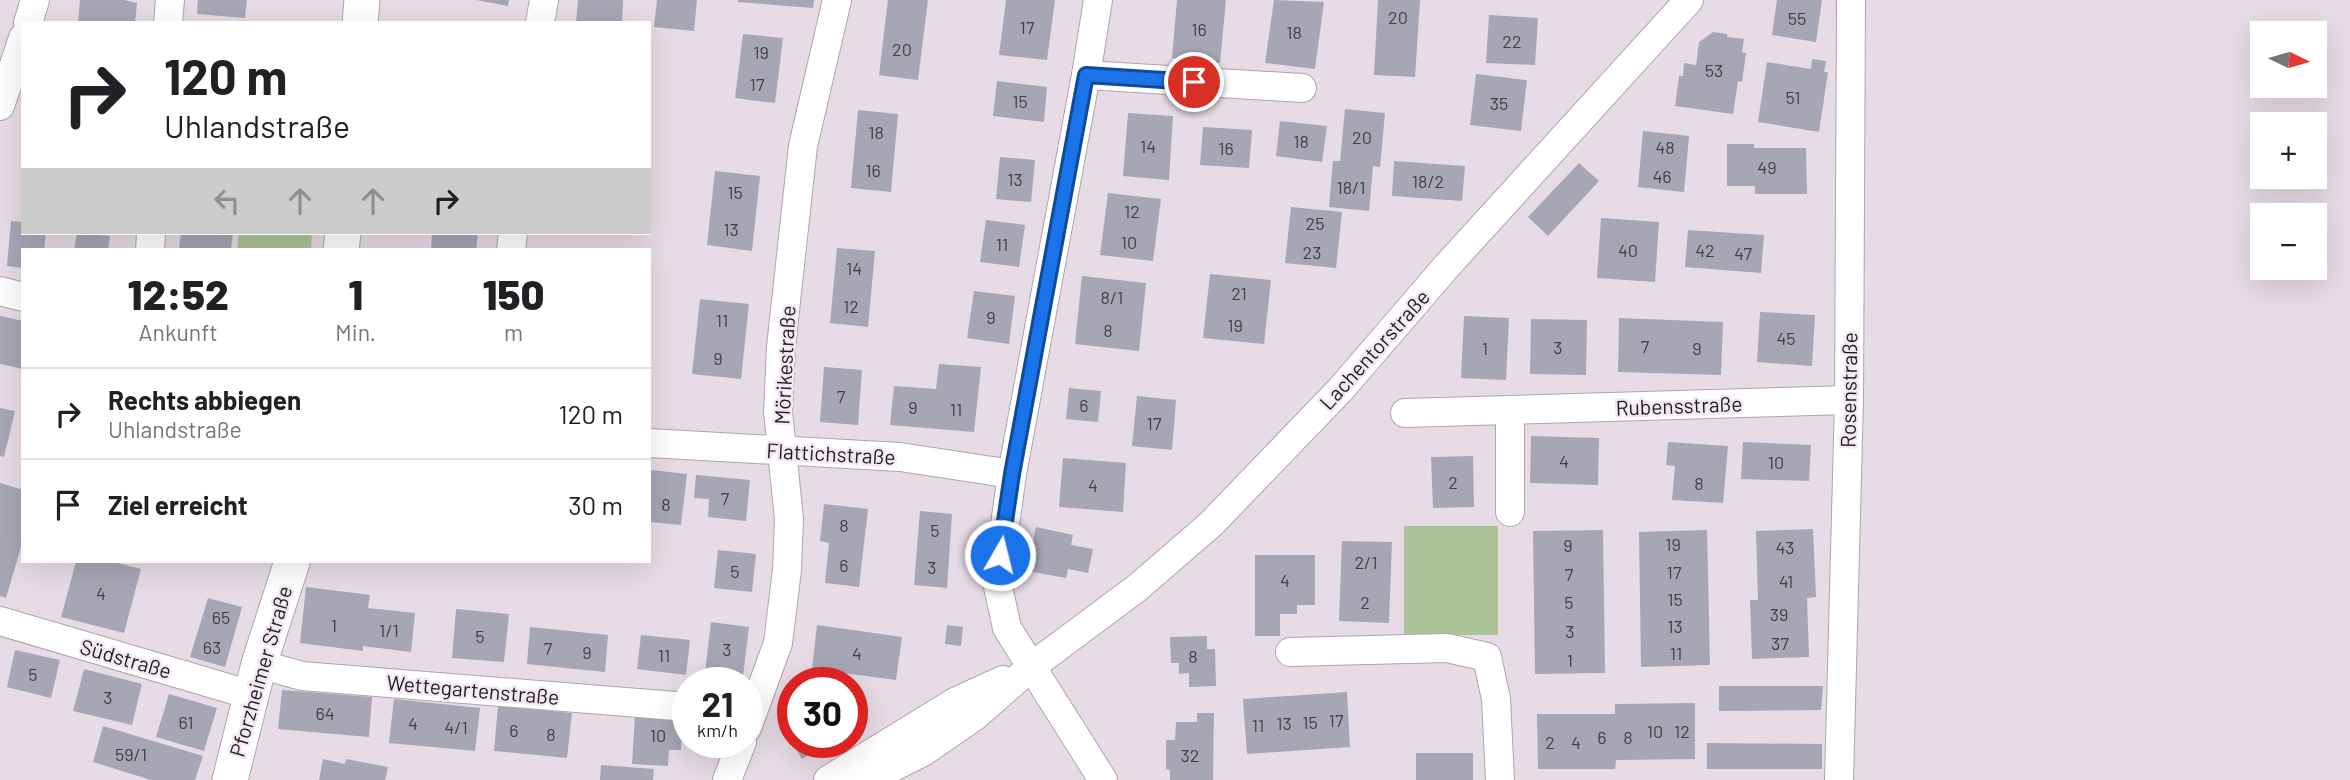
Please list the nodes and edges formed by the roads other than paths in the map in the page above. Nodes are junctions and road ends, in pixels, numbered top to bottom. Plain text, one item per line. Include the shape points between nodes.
1 (35, 0) edge
2 (170, 0) edge
3 (362, 0) edge
4 (544, 0) edge
5 (837, 0) edge
6 (1098, 0) edge
7 (1851, 0) edge
8 (1676, 3) edge
9 (29, 21) edge
10 (168, 21) edge
11 (360, 21) edge
12 (540, 21) edge
13 (21, 43) edge
14 (1086, 75) junction
15 (1302, 88) dead end
16 (0, 106) edge
17 (0, 291) edge
18 (21, 296) edge
19 (1849, 400) junction
20 (1510, 410) junction
21 (1405, 413) dead end
22 (651, 443) edge
23 (782, 451) junction
24 (1012, 474) junction
25 (1510, 512) dead end
26 (292, 563) edge
27 (0, 621) edge
28 (1290, 652) dead end
29 (1031, 667) junction
30 (255, 680) junction
31 (763, 681) edge
32 (672, 706) edge
33 (736, 758) edge
34 (230, 780) edge
35 (727, 780) edge
36 (828, 780) edge
37 (867, 780) edge
38 (1103, 780) edge
39 (1500, 780) edge
40 (1839, 780) edge

1 - 9 street
2 - 10 street
3 - 11 street
4 - 12 street
5 - 23 street, Mörikestraße via 803,145 781,347 778,412
6 - 14 street
7 - 19 street, Rosenstraße
8 - 29 street, Lachentorstraße via 1341,389 1211,524 1137,588
13 - 16 street
14 - 15 street
14 - 24 street
17 - 18 street
19 - 20 street, Rubensstraße
19 - 40 street, Rosenstraße
20 - 21 street, Rubensstraße
20 - 25 street
22 - 23 street, Flattichstraße
23 - 24 street, Flattichstraße via 900,457
23 - 31 street, Mörikestraße via 789,519 787,570 778,643
24 - 29 street via 997,582 1007,628
26 - 30 street, Pforzheimer Straße
27 - 30 street, Südstraße
28 - 39 street via 1447,648 1488,657 1496,699
29 - 36 street, Lachentorstraße via 954,702
29 - 37 street, Lachentorstraße via 964,724 923,752
29 - 38 street
30 - 32 street, Wettegartenstraße via 302,676
30 - 34 street, Pforzheimer Straße
33 - 35 street

